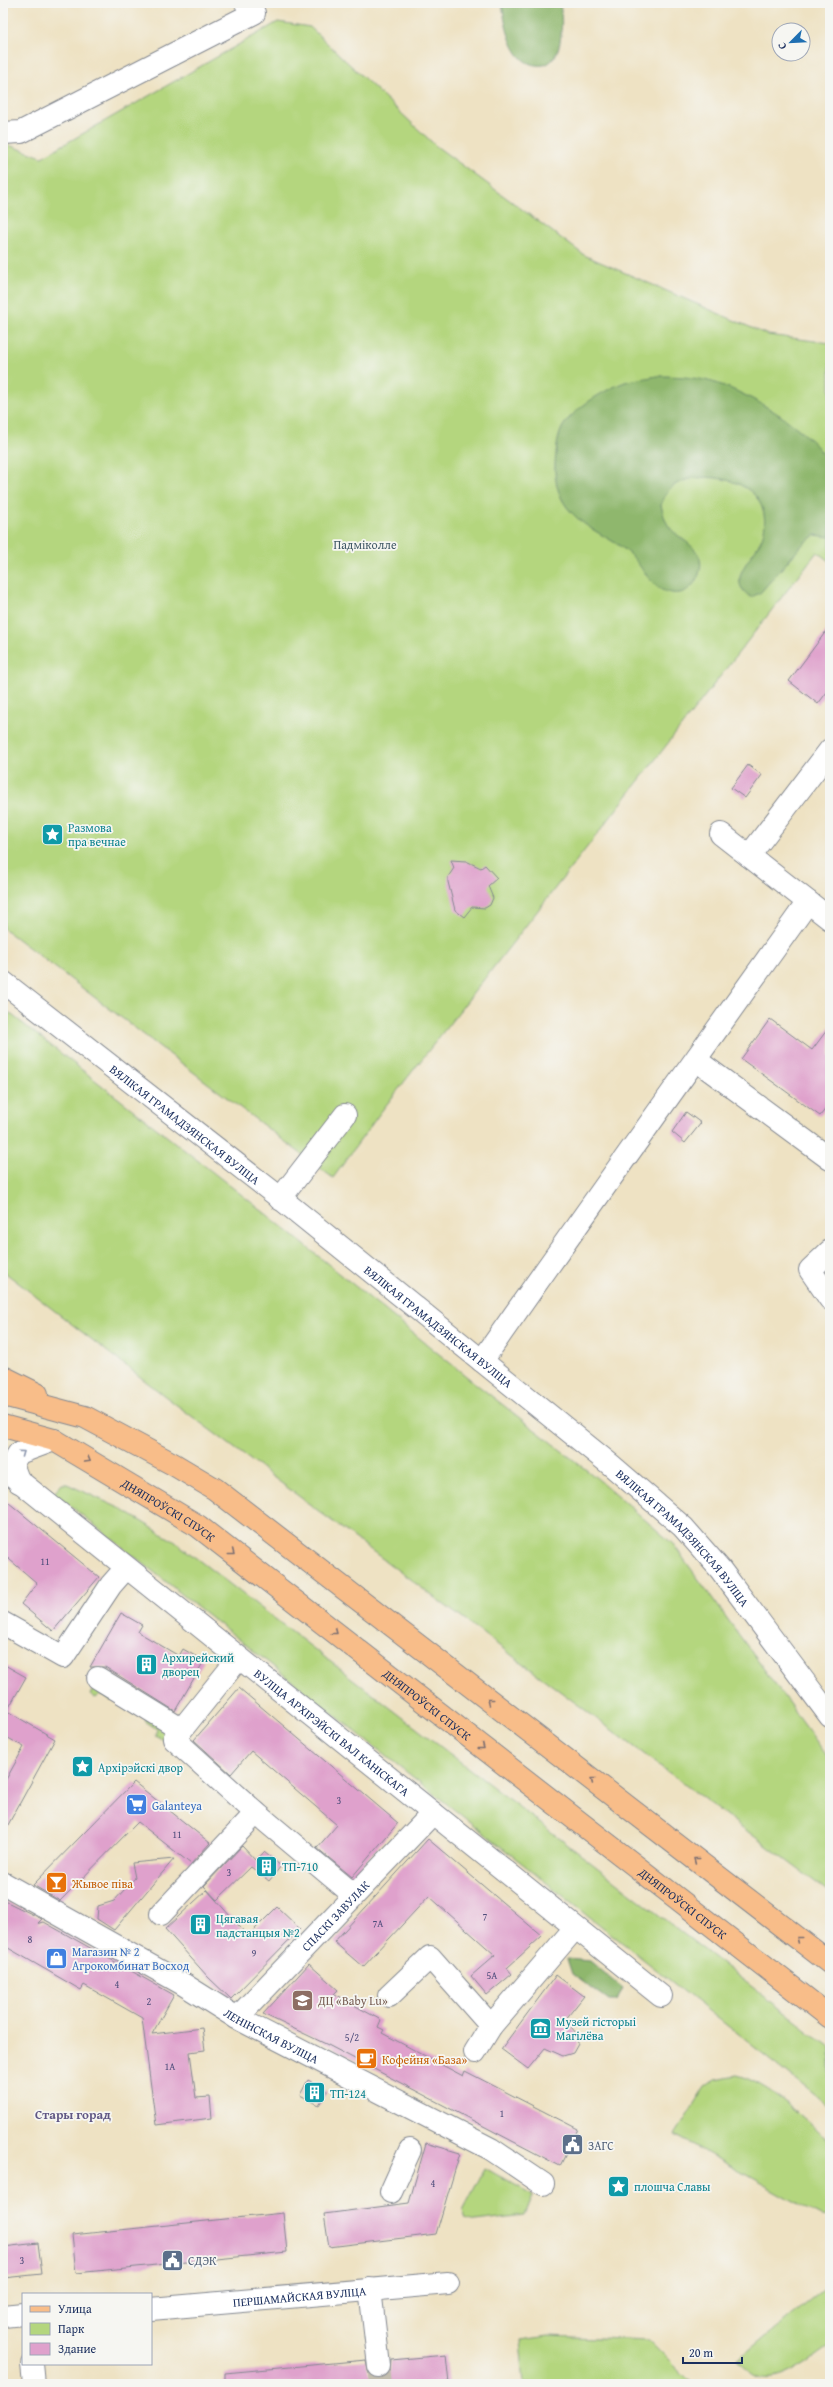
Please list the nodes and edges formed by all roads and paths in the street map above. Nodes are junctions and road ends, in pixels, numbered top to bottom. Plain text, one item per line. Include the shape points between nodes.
1 (250, 8) edge
2 (3, 133) edge
3 (830, 750) edge
4 (721, 834) dead end
5 (748, 856) junction
6 (808, 902) junction
7 (830, 919) edge
8 (3, 982) edge
9 (696, 1060) junction
10 (344, 1115) dead end
11 (830, 1159) edge
12 (280, 1199) junction
13 (830, 1251) edge
14 (830, 1298) edge
15 (482, 1361) junction
16 (3, 1377) edge
17 (3, 1395) edge
18 (85, 1417) junction
19 (3, 1426) edge
20 (54, 1440) junction
21 (3, 1468) edge
22 (19, 1482) junction
23 (126, 1568) junction
24 (3, 1624) edge
25 (239, 1658) junction
26 (98, 1678) dead end
27 (830, 1716) edge
28 (181, 1729) junction
29 (256, 1813) junction
30 (433, 1813) junction
31 (3, 1884) edge
32 (354, 1895) junction
33 (161, 1914) dead end
34 (575, 1928) junction
35 (830, 1963) edge
36 (388, 1996) dead end
37 (661, 1996) dead end
38 (830, 2017) edge
39 (237, 2018) junction
40 (491, 2026) junction
41 (475, 2052) dead end
42 (410, 2150) dead end
43 (543, 2184) dead end
44 (392, 2192) dead end
45 (448, 2283) dead end
46 (370, 2290) junction
47 (152, 2309) edge
48 (22, 2314) edge
49 (3, 2316) edge
50 (32, 2365) edge
51 (379, 2366) tunnel mouth
52 (34, 2384) edge

1 - 2 street via 21,132
3 - 5 street
4 - 5 street
5 - 6 street
6 - 7 street
6 - 9 street
8 - 12 street, ВЯЛІКАЯ ГРАМАДЗЯНСКАЯ ВУЛІЦА
9 - 11 street
9 - 15 street via 627,1152
10 - 12 street
12 - 15 street, ВЯЛІКАЯ ГРАМАДЗЯНСКАЯ ВУЛІЦА
13 - 14 street via 810,1270
15 - 27 street, ВЯЛІКАЯ ГРАМАДЗЯНСКАЯ ВУЛІЦА via 683,1527 720,1569
16 - 18 main road
17 - 18 main road
35 -> 18 main road via 215,1489
19 - 20 main road, ДНЯПРОЎСКІ СПУСК
22 -> 20 street via 12,1464 19,1453
20 -> 38 main road, ДНЯПРОЎСКІ СПУСК via 198,1526
21 - 22 street, ВУЛІЦА АРХІРЭЙСКІ ВАЛ КАНІСКАГА
22 - 23 street, ВУЛІЦА АРХІРЭЙСКІ ВАЛ КАНІСКАГА
23 - 24 street via 111,1585 63,1657
23 - 25 street, ВУЛІЦА АРХІРЭЙСКІ ВАЛ КАНІСКАГА
25 - 28 street
25 - 30 street, ВУЛІЦА АРХІРЭЙСКІ ВАЛ КАНІСКАГА
26 - 28 street
28 - 29 street via 174,1739
29 - 32 street
29 - 33 street
30 - 32 street, СПАСКІ ЗАВУЛАК
30 - 34 street, ВУЛІЦА АРХІРЭЙСКІ ВАЛ КАНІСКАГА
31 - 39 street, ЛЕНІНСКАЯ ВУЛІЦА via 183,1984
32 - 39 street, СПАСКІ ЗАВУЛАК
34 - 37 street, ВУЛІЦА АРХІРЭЙСКІ ВАЛ КАНІСКАГА
34 - 40 street
36 - 40 street via 430,1957
39 - 43 street, ЛЕНІНСКАЯ ВУЛІЦА via 452,2128
40 - 41 street
42 - 44 street
45 - 46 street, ПЕРШАМАЙСКАЯ ВУЛІЦА
46 - 47 street, ПЕРШАМАЙСКАЯ ВУЛІЦА
46 - 51 street
48 - 49 street
50 - 52 street

